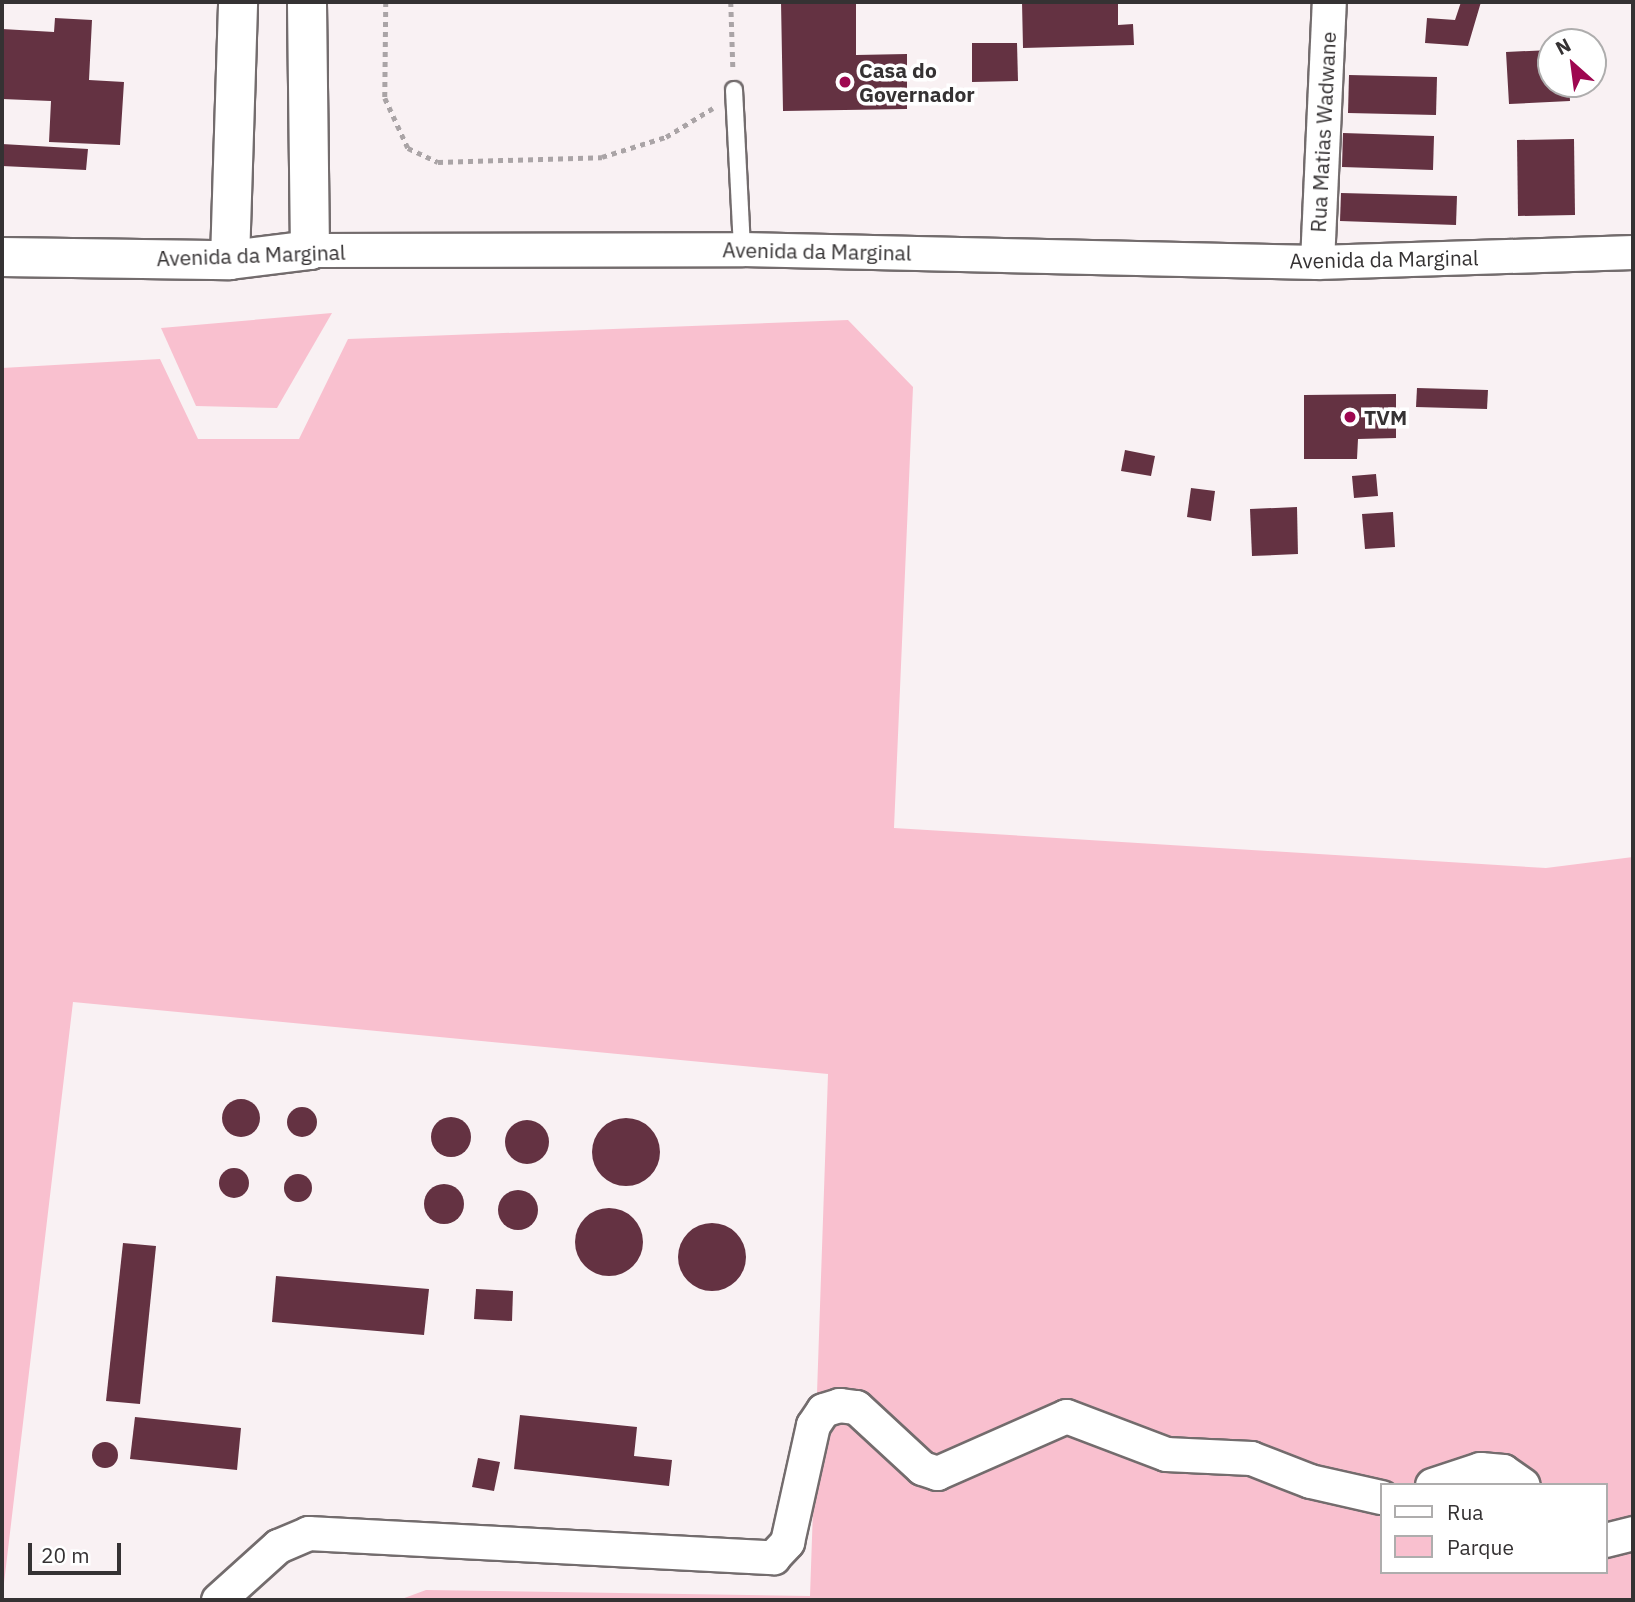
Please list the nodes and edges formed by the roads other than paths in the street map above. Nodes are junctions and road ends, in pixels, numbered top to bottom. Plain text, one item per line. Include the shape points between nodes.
1 (238, 2) edge
2 (307, 2) edge
3 (1329, 2) edge
4 (734, 90) road end
5 (742, 249) junction
6 (310, 250) junction
7 (1633, 253) edge
8 (2, 257) edge
9 (230, 260) junction
10 (1317, 262) junction
11 (1438, 1483) edge
12 (1519, 1483) edge
13 (1380, 1497) edge
14 (1633, 1533) edge
15 (1607, 1540) edge
16 (218, 1600) edge

1 - 9 street
2 - 6 street
3 - 10 street, Rua Matias Wadwane
4 - 5 lane
5 - 6 street, Avenida da Marginal
5 - 10 street, Avenida da Marginal
6 - 9 street, Avenida da Marginal
7 - 10 street, Avenida da Marginal
8 - 9 street, Avenida da Marginal
11 - 12 street via 1480,1469 1503,1471
13 - 16 street via 1311,1482 1251,1458 1166,1454 1066,1416 1049,1420 949,1472 937,1473 922,1468 856,1407 839,1405 823,1409 813,1425 787,1542 773,1557 308,1533 278,1546
14 - 15 street

